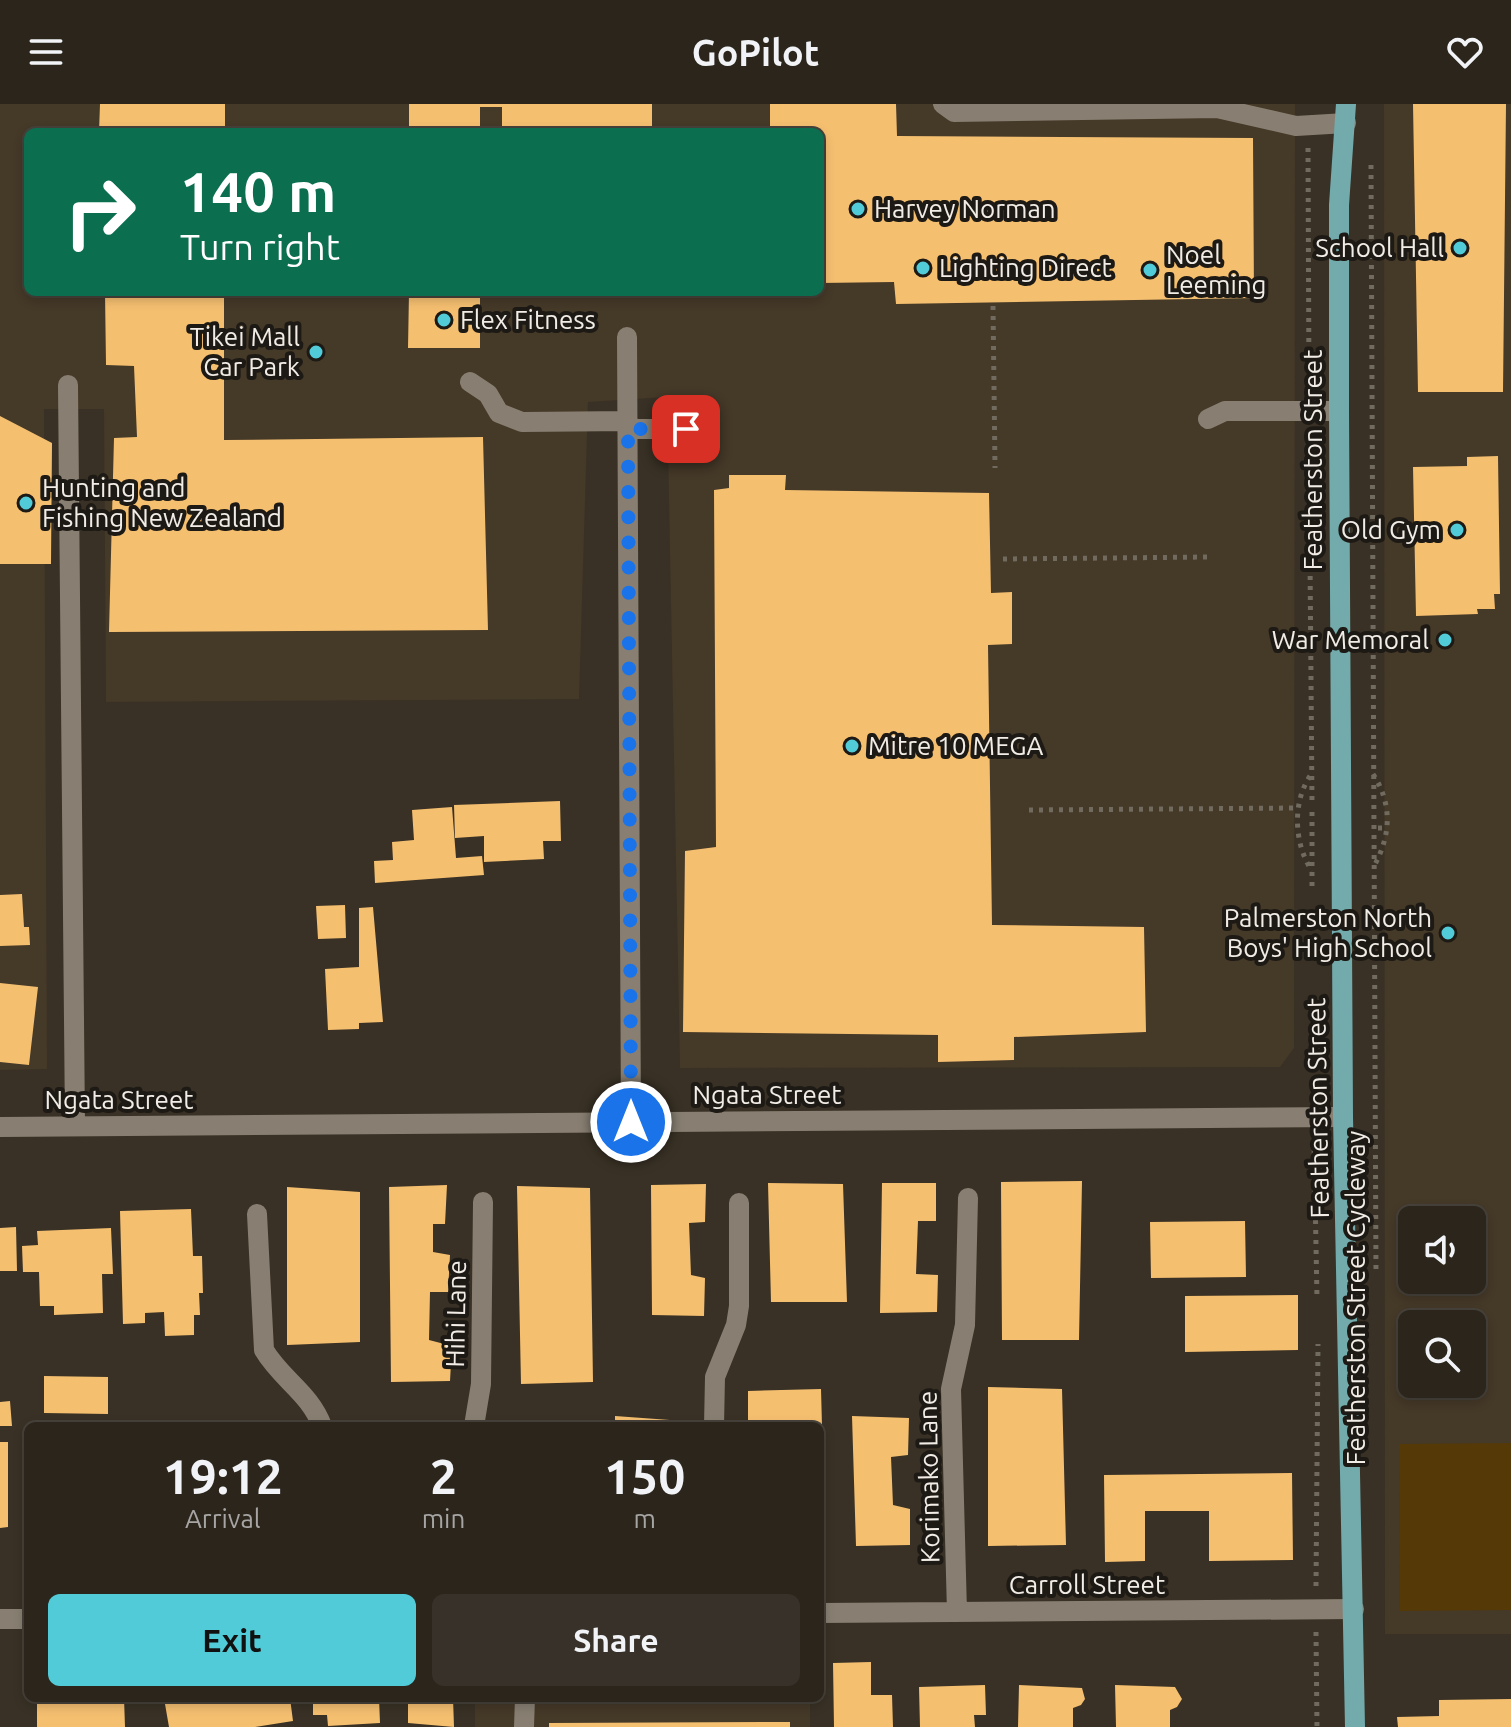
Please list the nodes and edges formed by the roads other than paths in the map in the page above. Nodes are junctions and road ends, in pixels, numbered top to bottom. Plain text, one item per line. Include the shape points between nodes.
1 (943, 104) edge
2 (1346, 114) edge
3 (627, 337) dead end
4 (470, 382) dead end
5 (68, 385) dead end
6 (1339, 411) junction
7 (1208, 419) dead end
8 (628, 425) junction
9 (686, 429) dead end
10 (1343, 1117) junction
11 (631, 1122) junction
12 (75, 1126) junction
13 (0, 1127) edge
14 (968, 1198) dead end
15 (483, 1202) dead end
16 (739, 1203) dead end
17 (257, 1214) dead end
18 (320, 1422) edge
19 (475, 1422) edge
20 (714, 1422) edge
21 (1354, 1609) junction
22 (957, 1612) junction
23 (824, 1613) edge
24 (0, 1619) edge
25 (24, 1619) edge
26 (525, 1702) edge
27 (524, 1727) edge
28 (1355, 1727) edge

1 - 2 street via 954,112 1217,108 1296,126
2 - 6 main road, Featherston Street via 1339,205
3 - 8 street
4 - 8 street via 488,394 499,413 522,422
5 - 12 street
6 - 7 street via 1225,411
6 - 10 main road, Featherston Street
8 - 9 street
8 - 11 street
10 - 11 street, Ngata Street
10 - 21 main road, Featherston Street
11 - 12 street, Ngata Street
12 - 13 street, Ngata Street
14 - 22 street, Korimako Lane via 965,1325 951,1389
15 - 19 street, Hihi Lane via 481,1384
16 - 20 street via 739,1306 715,1377
17 - 18 street via 264,1350 306,1395
21 - 22 street, Carroll Street
21 - 28 main road, Featherston Street
22 - 23 street, Carroll Street
24 - 25 street
26 - 27 street

